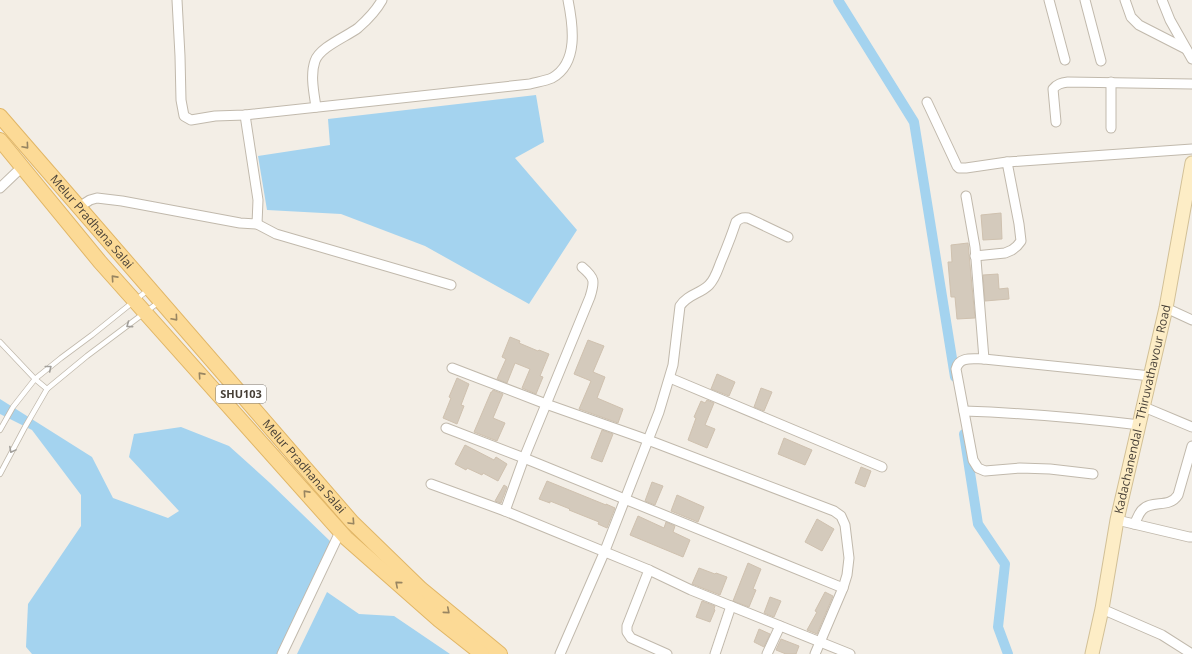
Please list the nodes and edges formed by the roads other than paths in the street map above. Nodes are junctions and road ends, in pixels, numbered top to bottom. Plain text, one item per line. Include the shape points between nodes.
1 (177, 0) edge
2 (382, 0) edge
3 (568, 0) edge
4 (1049, 0) edge
5 (1085, 0) edge
6 (1125, 0) edge
7 (1162, 0) edge
8 (1186, 49) junction
9 (1192, 59) edge
10 (1065, 60) dead end
11 (1101, 61) dead end
12 (1111, 82) junction
13 (1192, 84) edge
14 (927, 102) dead end
15 (316, 107) junction
16 (246, 115) junction
17 (0, 116) edge
18 (1056, 122) dead end
19 (1112, 128) dead end
20 (0, 140) edge
21 (1192, 149) edge
22 (1007, 162) junction
23 (1192, 163) edge
24 (22, 167) junction
25 (0, 188) edge
26 (966, 196) dead end
27 (1189, 202) edge
28 (78, 207) junction
29 (257, 224) junction
30 (788, 237) dead end
31 (975, 256) junction
32 (582, 267) dead end
33 (451, 285) dead end
34 (149, 288) junction
35 (134, 301) junction
36 (160, 301) junction
37 (1166, 308) junction
38 (145, 313) junction
39 (1192, 320) edge
40 (0, 342) edge
41 (984, 359) junction
42 (452, 368) dead end
43 (1151, 376) junction
44 (670, 378) junction
45 (35, 379) junction
46 (47, 389) junction
47 (546, 404) junction
48 (1144, 407) junction
49 (964, 411) junction
50 (1140, 424) junction
51 (1192, 427) edge
52 (446, 428) dead end
53 (0, 430) edge
54 (648, 440) junction
55 (1192, 446) edge
56 (524, 458) junction
57 (882, 467) dead end
58 (0, 474) edge
59 (1093, 474) dead end
60 (431, 484) dead end
61 (624, 499) junction
62 (505, 511) junction
63 (1117, 520) junction
64 (1134, 524) junction
65 (340, 532) junction
66 (1192, 537) edge
67 (604, 552) junction
68 (649, 570) junction
69 (843, 588) junction
70 (731, 606) junction
71 (1102, 609) junction
72 (780, 626) junction
73 (820, 642) junction
74 (497, 653) edge
75 (282, 654) edge
76 (482, 654) edge
77 (560, 654) edge
78 (667, 654) edge
79 (715, 654) edge
80 (767, 654) edge
81 (815, 654) edge
82 (850, 654) edge
83 (1092, 654) edge
84 (1192, 654) edge

1 - 16 street via 181,100 184,116 191,120
2 - 15 street via 375,11 358,27 320,52 315,60 313,70
3 - 15 street via 572,49 561,71 551,78 530,84
4 - 10 street
5 - 11 street
6 - 8 street via 1131,17 1139,25
7 - 8 street
8 - 9 street
12 - 13 street
12 - 18 street via 1068,82 1057,85 1053,89
12 - 19 street
14 - 22 street via 957,166 966,168
15 - 16 street
16 - 29 street via 258,200
17 -> 28 main road, Melur Pradhana Salai / SHU103
20 - 24 main road, Melur Pradhana Salai / SHU103
21 - 22 street
22 - 31 street via 1021,241 1005,253
23 - 27 main road, Kadachanendal - Thiruvathavour Road
24 - 25 street
35 -> 24 main road, Melur Pradhana Salai / SHU103
26 - 31 street
27 - 37 main road, Kadachanendal - Thiruvathavour Road
28 - 29 street via 97,198
28 - 34 main road, Melur Pradhana Salai / SHU103
29 - 33 street via 276,234
30 - 44 street via 748,218 740,218 736,222 715,276 709,285 684,300 680,306
31 - 41 street
32 - 47 street via 591,275 594,286
34 - 35 lane
34 - 36 main road, Melur Pradhana Salai / SHU103
35 - 38 main road, Melur Pradhana Salai / SHU103
45 -> 35 lane
36 - 38 lane
36 -> 74 main road, Melur Pradhana Salai / SHU103 via 352,522 421,589
37 - 39 street
37 - 43 main road, Kadachanendal - Thiruvathavour Road
38 -> 46 lane
65 -> 38 main road, Melur Pradhana Salai / SHU103
40 - 45 lane
41 - 43 street
41 - 49 street via 963,359 957,366
42 - 47 street
43 - 48 main road, Kadachanendal - Thiruvathavour Road
44 - 54 street
44 - 57 street
45 - 46 lane
45 - 53 lane via 13,407
46 -> 58 lane
47 - 54 street
47 - 56 street
48 - 50 main road, Kadachanendal - Thiruvathavour Road
48 - 51 street
49 - 50 street
49 - 59 street via 973,460 978,468 985,471 1050,469
50 - 63 main road, Kadachanendal - Thiruvathavour Road
52 - 56 street
54 - 61 street
54 - 69 street via 834,511 841,516 845,525 849,558
55 - 64 street via 1175,500 1143,509
56 - 61 street
56 - 62 street
60 - 62 street
61 - 67 street
61 - 69 street
62 - 67 street
63 - 64 street
63 - 71 main road, Kadachanendal - Thiruvathavour Road
64 - 66 street
65 - 75 street
76 -> 65 main road, Melur Pradhana Salai / SHU103 via 439,620
67 - 68 street
67 - 77 street
68 - 70 street
68 - 78 street via 627,626 627,632 631,638
69 - 73 street
70 - 72 street
70 - 79 street
71 - 83 main road, Kadachanendal - Thiruvathavour Road
71 - 84 street via 1162,635
72 - 73 street
72 - 80 street
73 - 81 street
73 - 82 street

